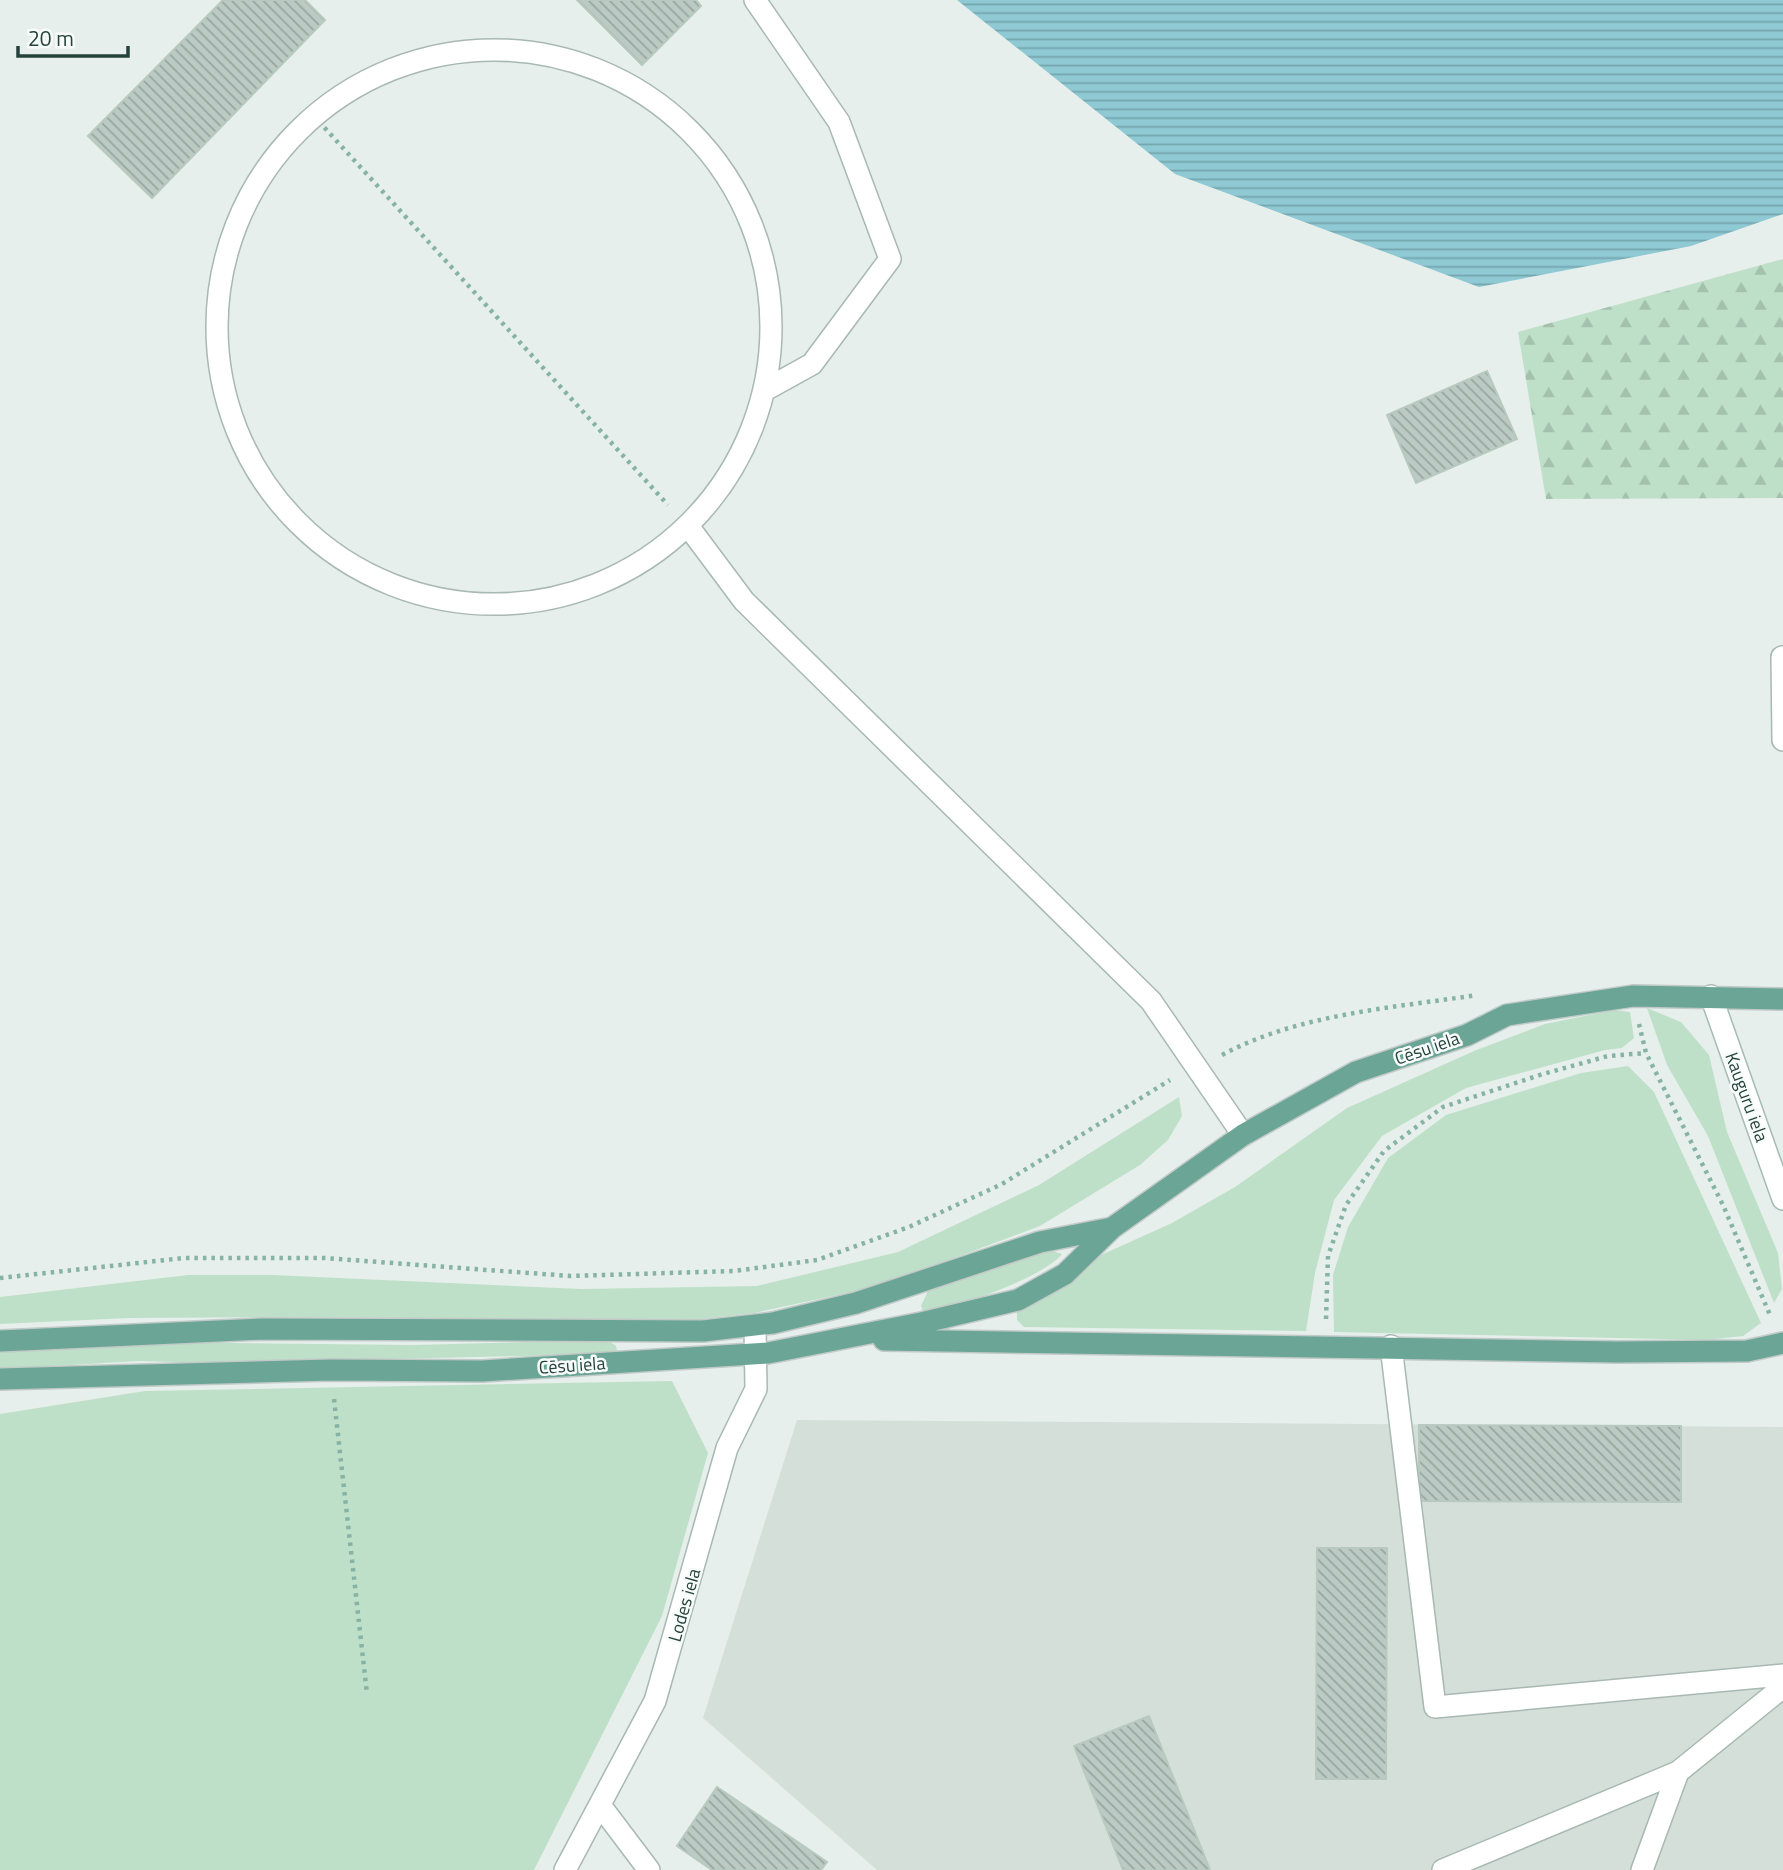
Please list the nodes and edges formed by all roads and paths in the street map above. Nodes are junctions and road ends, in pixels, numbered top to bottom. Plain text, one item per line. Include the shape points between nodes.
1 (755, 0) edge
2 (313, 115) junction
3 (765, 390) junction
4 (688, 526) junction
5 (1782, 657) edge
6 (1783, 740) edge
7 (1710, 996) junction
8 (1783, 999) edge
9 (1638, 1020) dead end
10 (1646, 1052) junction
11 (1167, 1082) dead end
12 (1243, 1135) junction
13 (1783, 1199) edge
14 (1112, 1228) junction
15 (0, 1278) edge
16 (1771, 1316) dead end
17 (755, 1326) junction
18 (1326, 1330) dead end
19 (836, 1339) junction
20 (0, 1341) edge
21 (1783, 1343) edge
22 (1391, 1346) junction
23 (757, 1354) junction
24 (331, 1370) junction
25 (0, 1379) edge
26 (1783, 1675) edge
27 (1783, 1687) edge
28 (367, 1694) dead end
29 (1678, 1772) junction
30 (600, 1805) junction
31 (565, 1870) edge
32 (649, 1870) edge
33 (1443, 1870) edge
34 (1642, 1870) edge

1 - 3 street via 839,122 890,259 812,364
2 - 3 street via 378,73 452,51 529,50 615,77 670,111 723,168 758,237 772,313
2 - 4 path
2 - 4 street via 256,181 223,262 216,349 237,433 282,508 348,565 428,598 515,605 600,585 652,557
3 - 4 street via 746,446 715,497
4 - 12 street via 744,601 1151,1001
5 - 6 street
7 - 8 main road, Cēsu iela
7 - 12 main road, Cēsu iela via 1633,996 1507,1015 1467,1035 1356,1072
7 - 13 street, Kauguru iela
9 - 10 path
10 - 16 path via 1723,1205
10 - 18 path via 1608,1056 1556,1070 1443,1107 1384,1151 1346,1205 1328,1256
11 - 15 path via 1002,1184 909,1227 817,1260 734,1271 570,1276 324,1258 184,1258
12 - 14 main road, Cēsu iela
14 - 17 main road, Cēsu iela via 1040,1242 856,1303
14 - 19 main road, Cēsu iela via 1065,1274 1018,1300
17 - 20 main road, Cēsu iela via 703,1331 262,1329
17 - 23 street, Lodes iela
19 - 22 main road
19 - 23 main road, Cēsu iela
21 - 22 main road via 1747,1351
22 - 26 street via 1435,1707
23 - 24 main road, Cēsu iela via 482,1371
23 - 30 street, Lodes iela via 756,1389 727,1448 656,1702
24 - 25 main road, Cēsu iela
24 - 28 path
27 - 29 street
29 - 33 street
29 - 34 street
30 - 31 street, Lodes iela
30 - 32 street

